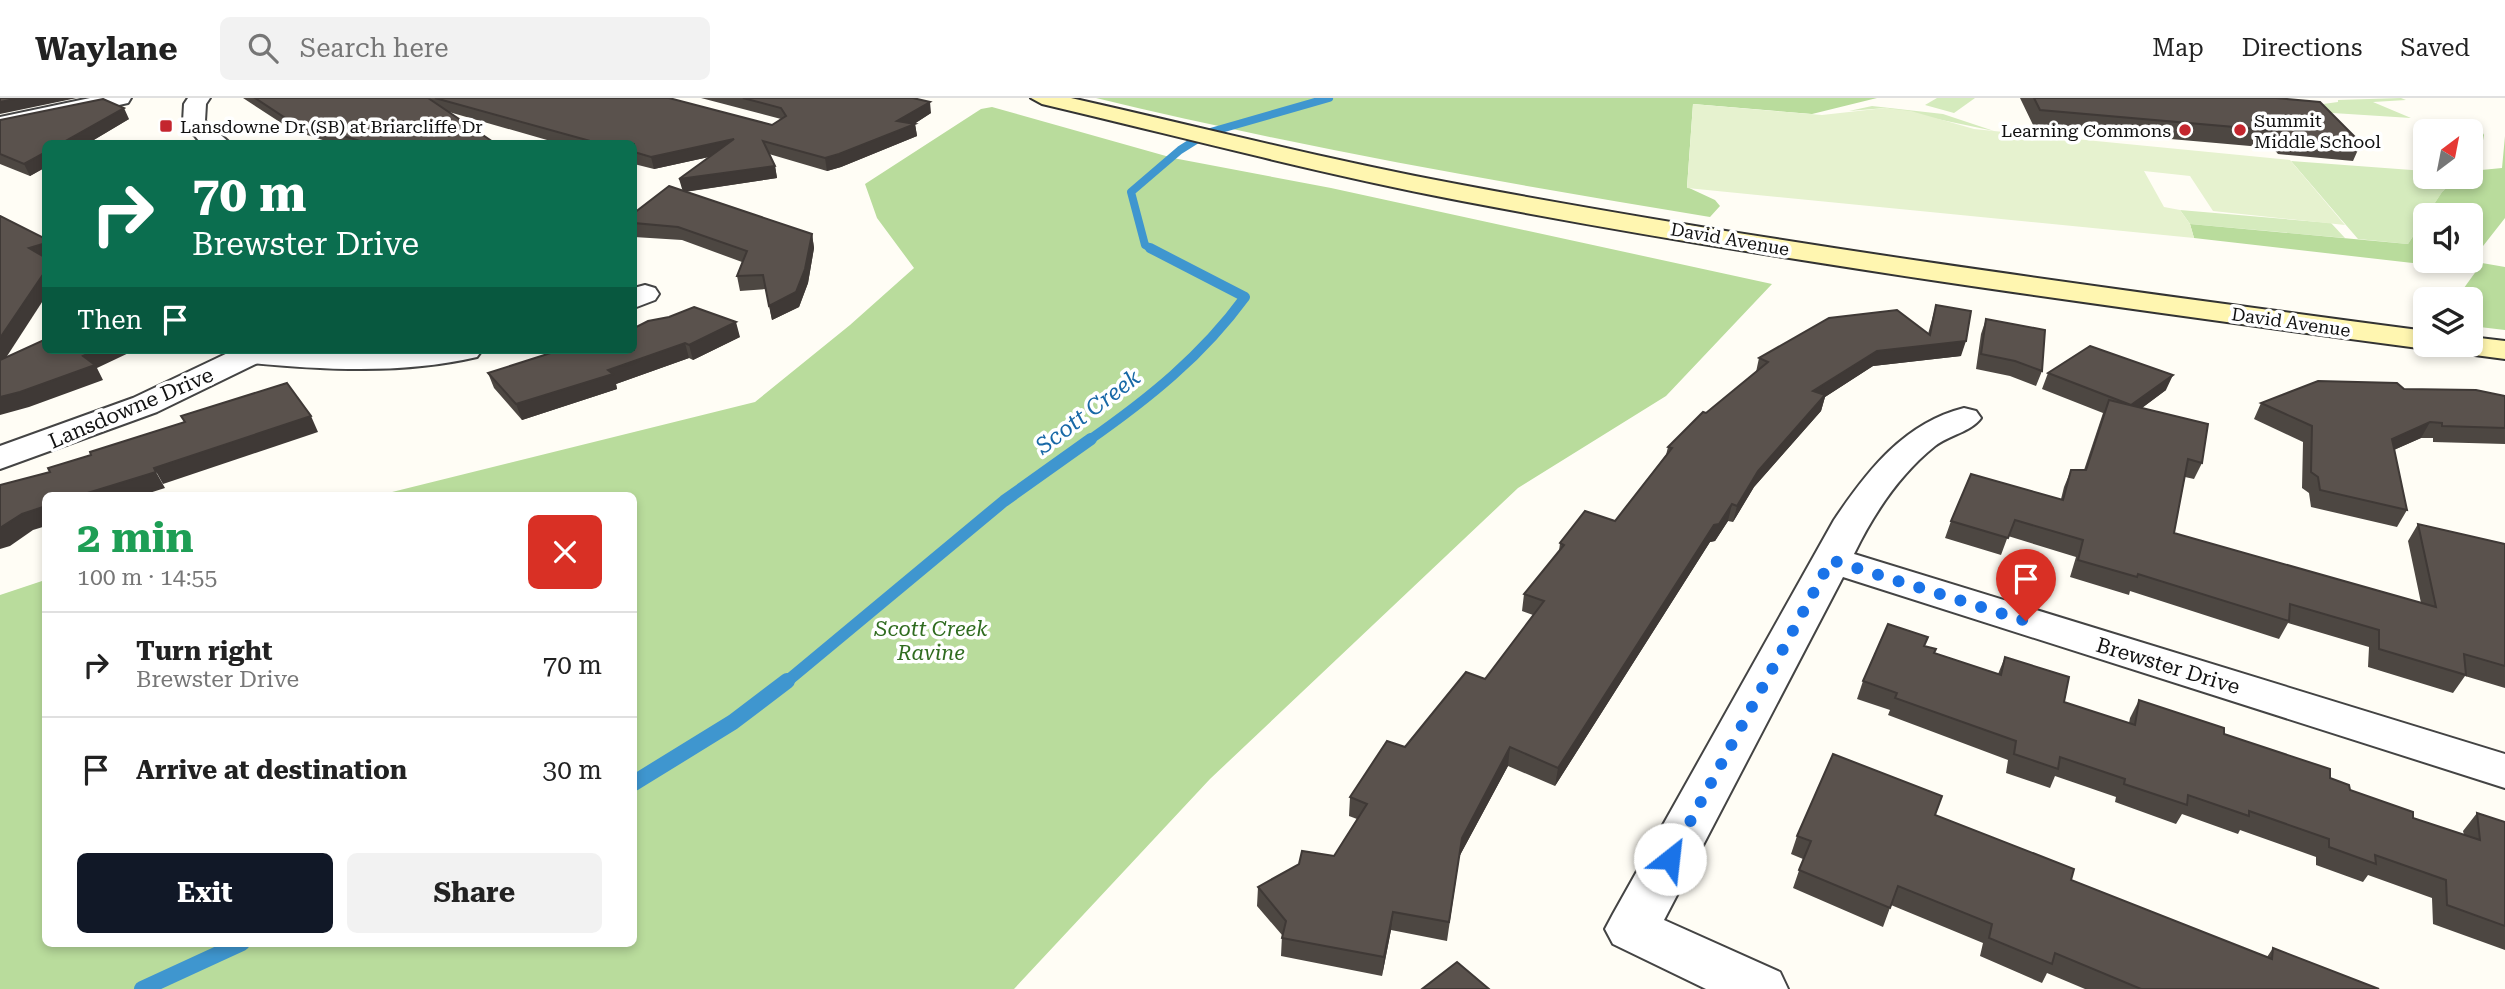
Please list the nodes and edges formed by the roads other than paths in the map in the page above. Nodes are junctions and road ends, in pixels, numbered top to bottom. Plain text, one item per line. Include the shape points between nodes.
1 (120, 98) edge
2 (199, 98) edge
3 (1042, 98) edge
4 (0, 124) edge
5 (213, 140) edge
6 (2413, 338) edge
7 (2483, 347) edge
8 (2505, 350) edge
9 (251, 354) edge
10 (266, 354) edge
11 (420, 354) edge
12 (1964, 418) dead end
13 (0, 458) edge
14 (1831, 560) junction
15 (2505, 771) edge
16 (1760, 989) edge

1 - 4 street
2 - 5 street via 194,122
3 - 6 main road, David Avenue via 1458,192 2002,283
7 - 8 main road
9 - 13 street, Lansdowne Drive via 122,414
10 - 11 street via 289,358
12 - 14 street via 1925,437 1879,483
14 - 15 street, Brewster Drive
14 - 16 street via 1632,929

